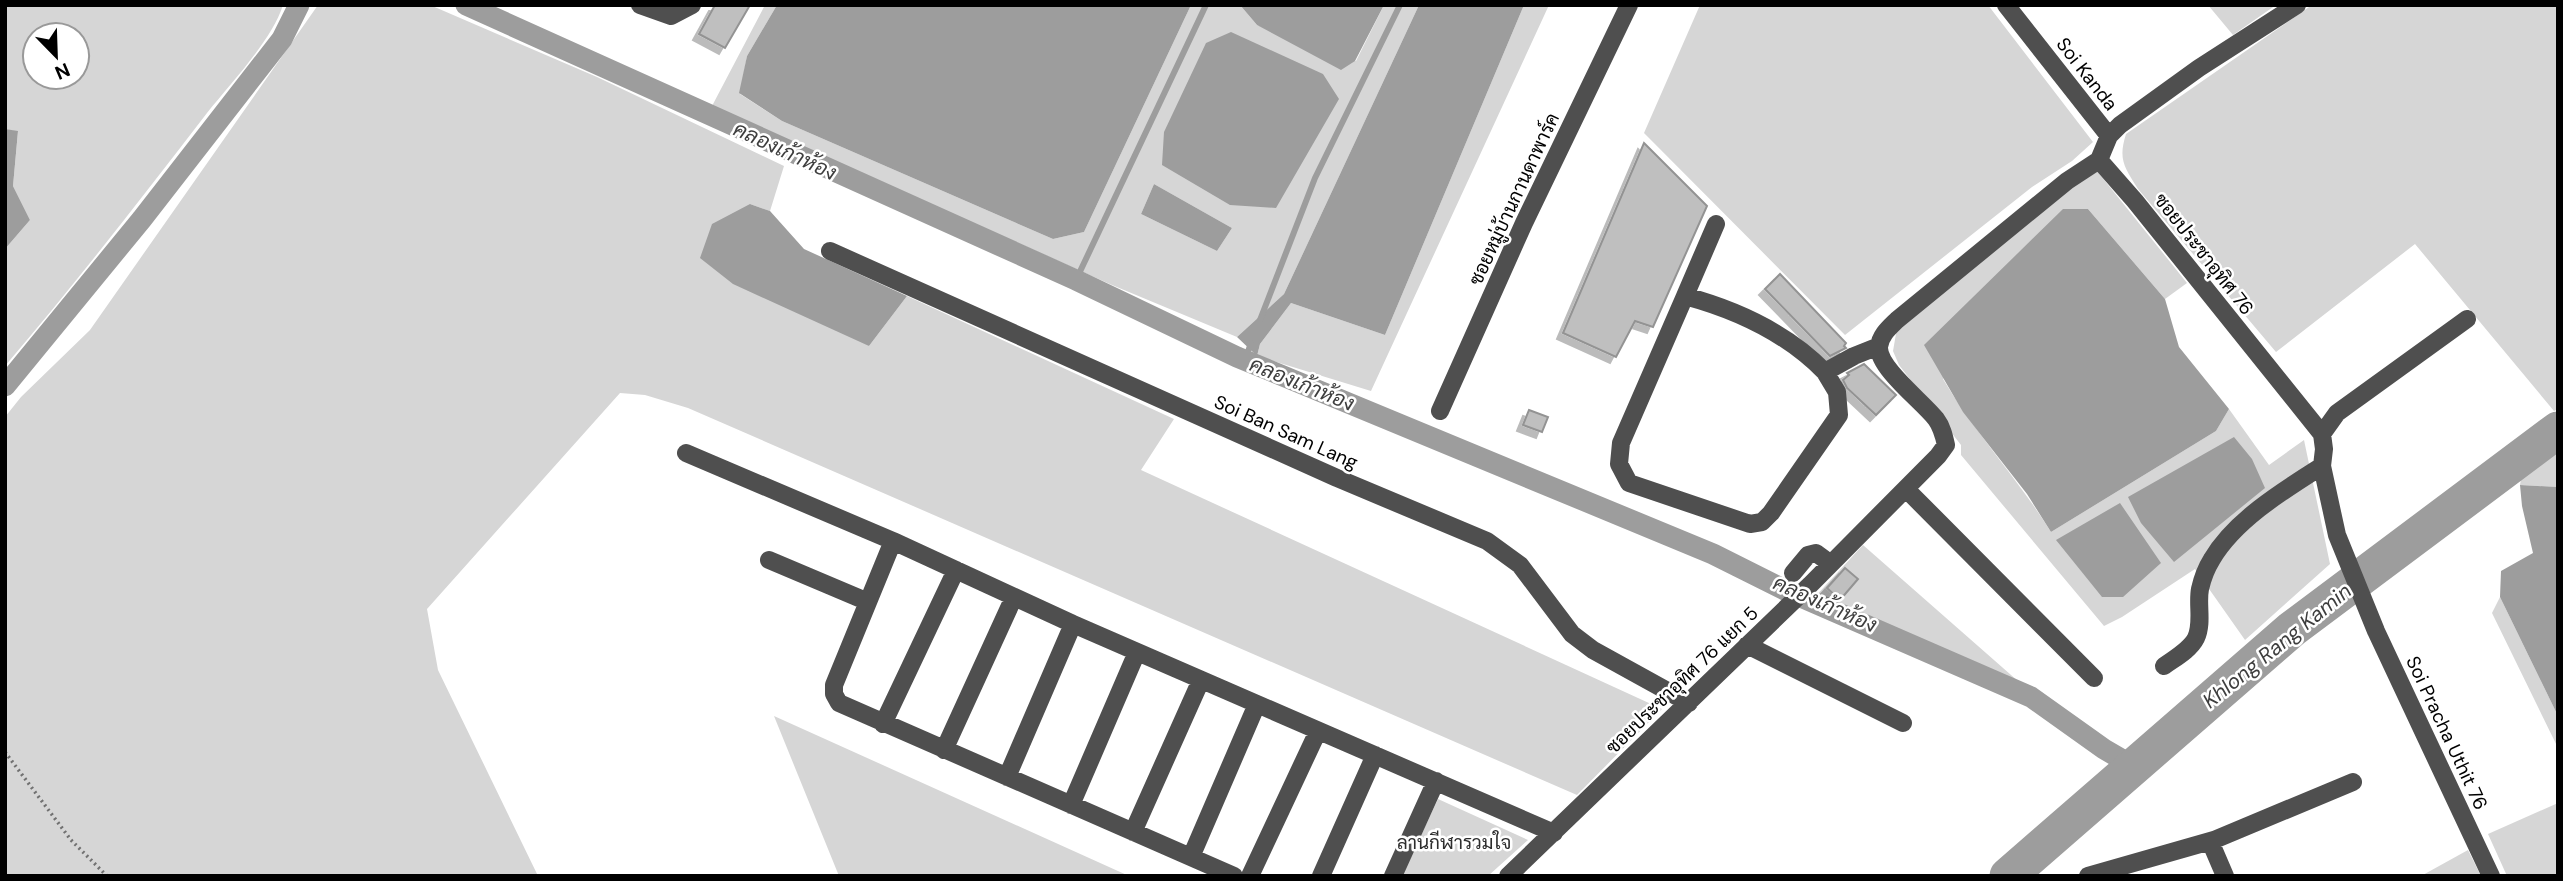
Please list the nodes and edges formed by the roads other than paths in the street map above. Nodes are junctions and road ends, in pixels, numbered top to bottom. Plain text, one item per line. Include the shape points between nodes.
1 (640, 5) edge
2 (692, 5) edge
3 (1629, 5) edge
4 (2006, 5) edge
5 (2297, 5) edge
6 (2109, 136) junction
7 (2099, 160) junction
8 (1716, 224) dead end
9 (830, 251) dead end
10 (1685, 296) junction
11 (2467, 319) dead end
12 (1879, 346) junction
13 (1825, 372) junction
14 (1440, 411) dead end
15 (2322, 434) junction
16 (685, 453) dead end
17 (2322, 466) junction
18 (1907, 490) junction
19 (893, 541) junction
20 (769, 560) dead end
21 (1831, 564) junction
22 (956, 570) junction
23 (1793, 573) dead end
24 (1014, 597) junction
25 (866, 601) junction
26 (1073, 624) junction
27 (1747, 645) junction
28 (1137, 652) junction
29 (2164, 666) dead end
30 (2094, 678) dead end
31 (1201, 680) junction
32 (1689, 703) junction
33 (1257, 704) junction
34 (1903, 723) dead end
35 (883, 724) junction
36 (1318, 731) junction
37 (944, 750) junction
38 (1375, 755) junction
39 (1007, 777) junction
40 (1436, 781) junction
41 (2353, 782) dead end
42 (1072, 805) junction
43 (1133, 832) junction
44 (1554, 833) junction
45 (2210, 841) junction
46 (1191, 857) junction
47 (1234, 876) edge
48 (1250, 876) edge
49 (1321, 876) edge
50 (1393, 876) edge
51 (1508, 876) edge
52 (2088, 876) edge
53 (2225, 876) edge
54 (2491, 876) edge

1 - 2 street via 671,16
3 - 14 street, ซอยหมู่บ้านกานดาพาร์ค
4 - 6 street, Soi Kanda
5 - 6 street via 2199,68
6 - 7 street
7 - 12 street via 1897,320 1883,334
7 - 15 street, ซอยประชาอุทิศ 76
8 - 10 street
9 - 32 street, Soi Ban Sam Lang via 1488,541 1520,565 1573,634 1592,650
10 - 13 street via 1720,305 1762,325 1807,352
10 - 13 street via 1621,443 1619,464 1629,483 1750,524 1762,522 1839,415 1837,392
11 - 15 street via 2337,413
12 - 13 street
12 - 18 street, ซอยประชาอุทิศ 76 แยก 5 via 1885,364 1944,433 1946,445
15 - 17 street
16 - 19 street
17 - 29 street via 2252,516 2211,560 2200,589 2196,637
17 - 54 street, Soi Pracha Uthit 76 via 2337,535 2366,608
18 - 21 street, ซอยประชาอุทิศ 76 แยก 5
18 - 30 street
19 - 22 street
19 - 25 street
20 - 25 street
21 - 23 street via 1816,553 1808,555
21 - 27 street, ซอยประชาอุทิศ 76 แยก 5
22 - 24 street
22 - 35 street
24 - 26 street
24 - 37 street
25 - 35 street via 834,694 839,703
26 - 28 street
26 - 39 street
27 - 32 street, ซอยประชาอุทิศ 76 แยก 5
27 - 34 street
28 - 31 street
28 - 42 street
31 - 33 street
31 - 43 street
32 - 44 street, ซอยประชาอุทิศ 76 แยก 5
33 - 36 street
33 - 46 street
35 - 37 street
36 - 38 street
36 - 48 street
37 - 39 street
38 - 40 street
38 - 49 street
39 - 42 street
40 - 44 street
40 - 50 street
41 - 45 street
42 - 43 street
43 - 46 street
44 - 51 street, ซอยประชาอุทิศ 76 แยก 5
45 - 52 street
45 - 53 street
46 - 47 street

